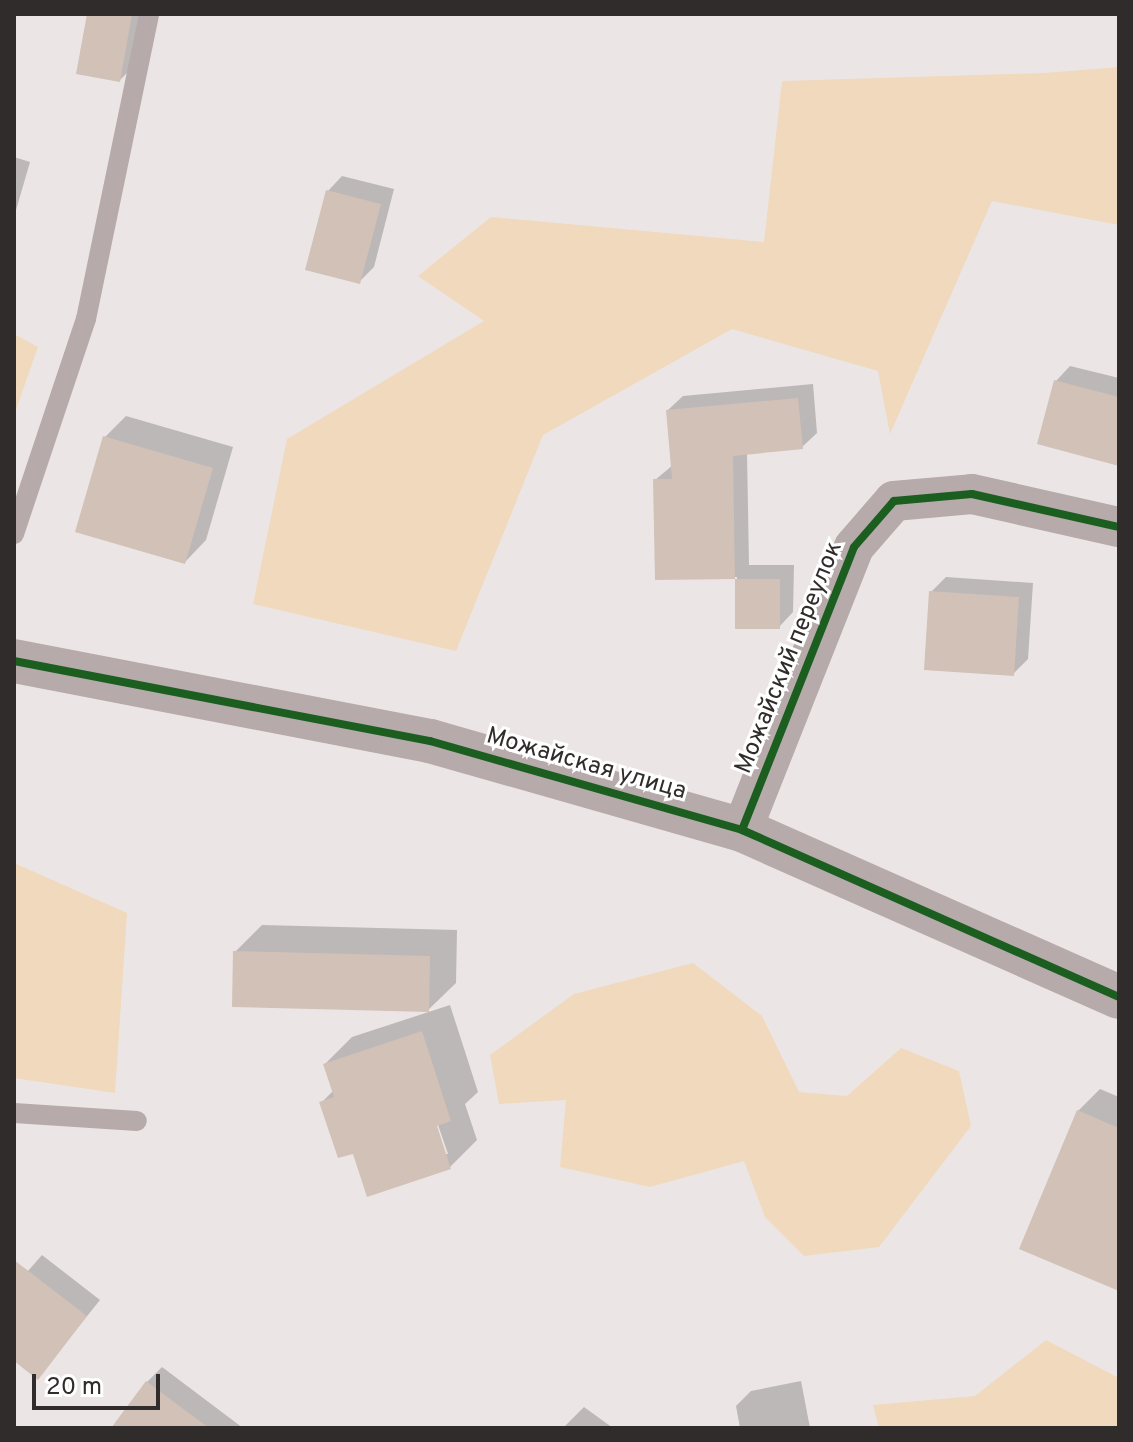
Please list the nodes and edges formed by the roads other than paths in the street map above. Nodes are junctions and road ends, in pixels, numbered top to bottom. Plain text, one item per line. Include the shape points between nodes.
1 (149, 14) edge
2 (1119, 527) edge
3 (14, 534) edge
4 (14, 661) edge
5 (742, 830) junction
6 (1119, 997) edge
7 (14, 1113) edge
8 (137, 1121) dead end

1 - 3 lane via 86,319
2 - 5 street, Можайский переулок via 972,494 894,501 854,547
4 - 5 street, Можайская улица via 430,741
5 - 6 street, Можайская улица
7 - 8 lane

